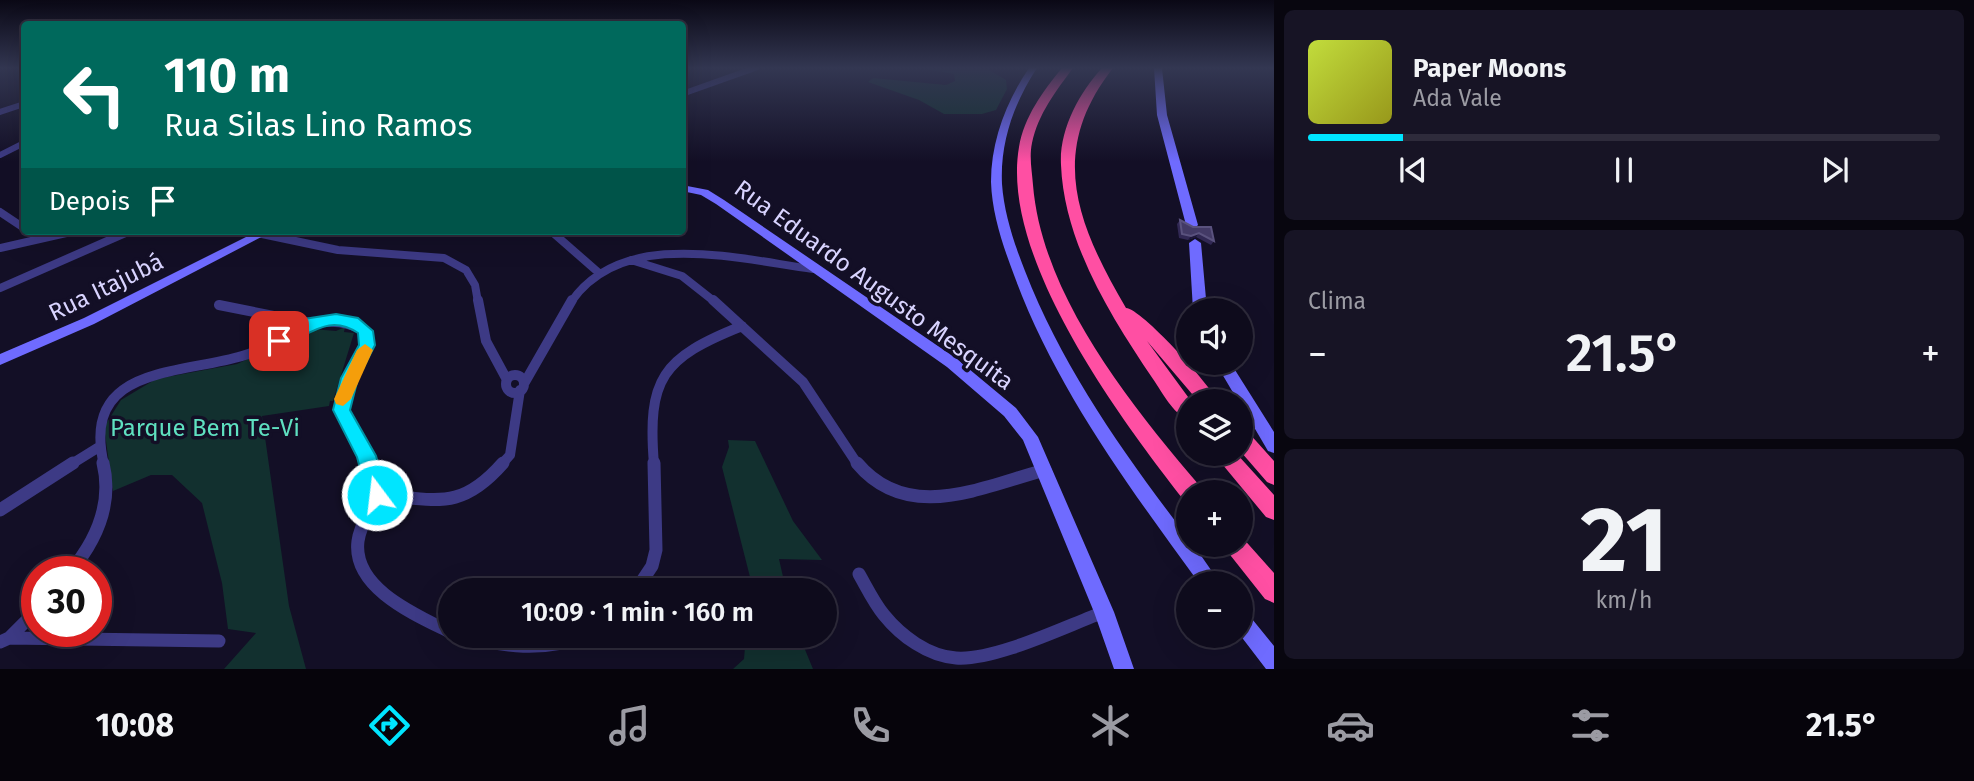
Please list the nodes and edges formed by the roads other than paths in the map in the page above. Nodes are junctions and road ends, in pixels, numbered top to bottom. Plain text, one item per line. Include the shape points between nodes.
1 (1015, 99) edge
2 (1045, 99) edge
3 (1085, 99) edge
4 (1160, 99) edge
5 (0, 104) edge
6 (21, 105) edge
7 (11, 107) junction
8 (0, 112) edge
9 (21, 144) edge
10 (0, 155) edge
11 (686, 189) edge
12 (0, 212) edge
13 (1192, 225) edge
14 (21, 226) edge
15 (28, 235) edge
16 (57, 235) edge
17 (259, 235) edge
18 (277, 235) edge
19 (556, 235) edge
20 (108, 236) edge
21 (30, 241) junction
22 (1195, 243) dead end
23 (0, 248) edge
24 (674, 254) junction
25 (631, 260) junction
26 (813, 268) junction
27 (599, 273) junction
28 (682, 276) junction
29 (0, 288) edge
30 (1199, 298) edge
31 (219, 305) dead end
32 (1117, 306) junction
33 (309, 323) junction
34 (742, 326) junction
35 (0, 360) edge
36 (1230, 375) edge
37 (523, 386) junction
38 (1199, 389) edge
39 (1176, 393) edge
40 (1274, 446) edge
41 (99, 447) junction
42 (1253, 452) edge
43 (1235, 466) edge
44 (1045, 470) junction
45 (1274, 476) edge
46 (1182, 480) edge
47 (377, 495) junction
48 (0, 510) edge
49 (1274, 510) edge
50 (80, 556) edge
51 (1246, 557) edge
52 (1202, 571) edge
53 (859, 574) dead end
54 (644, 578) edge
55 (1274, 591) edge
56 (1104, 612) junction
57 (21, 625) edge
58 (438, 625) edge
59 (1253, 636) edge
60 (4, 640) edge
61 (219, 641) dead end
62 (1274, 662) edge
63 (1124, 669) edge

1 - 52 main road via 1000,149 998,197 1010,244 1049,336 1086,402
2 - 46 highway via 1024,156 1030,216 1040,250 1063,305 1114,390
3 - 32 highway via 1067,162 1075,217
4 - 13 main road
5 - 7 street
6 - 7 street
7 - 8 street
9 - 10 street
11 - 26 main road, Rua Eduardo Augusto Mesquita via 704,192
12 - 14 street
15 - 21 street
16 - 21 street
17 - 35 main road, Rua Itajubá via 89,321
18 - 37 street via 338,250 444,258 466,270 475,285 485,341 507,380 517,376
19 - 27 street
20 - 29 street
21 - 23 street
22 - 30 main road
24 - 25 street
24 - 26 street
24 - 28 street
25 - 27 street
25 - 28 street
26 - 44 main road, Rua Eduardo Augusto Mesquita via 989,391 1030,437
27 - 37 street via 583,287
28 - 34 street
31 - 33 street
32 - 38 highway via 1147,330
32 - 39 highway
33 - 41 street via 242,356 155,371 140,379 120,393 102,415
33 - 47 street via 336,319 366,331 367,345 350,378 342,410 366,456
34 - 44 street via 813,394 850,458 868,477 893,490 935,499
34 - 54 street via 690,350 668,366 655,387 657,532 653,563
36 - 40 main road
37 - 47 street via 510,455 483,486 450,500
41 - 48 street
41 - 50 street via 107,485 101,522
42 - 45 highway
43 - 49 highway
44 - 56 main road, Rua Eduardo Augusto Mesquita
47 - 58 street via 358,541 365,569 390,598
51 - 55 highway
53 - 56 street via 883,614 901,632 928,650 959,658 1013,645
56 - 63 main road, Rua Eduardo Augusto Mesquita
57 - 60 street
59 - 62 main road
60 - 61 street

